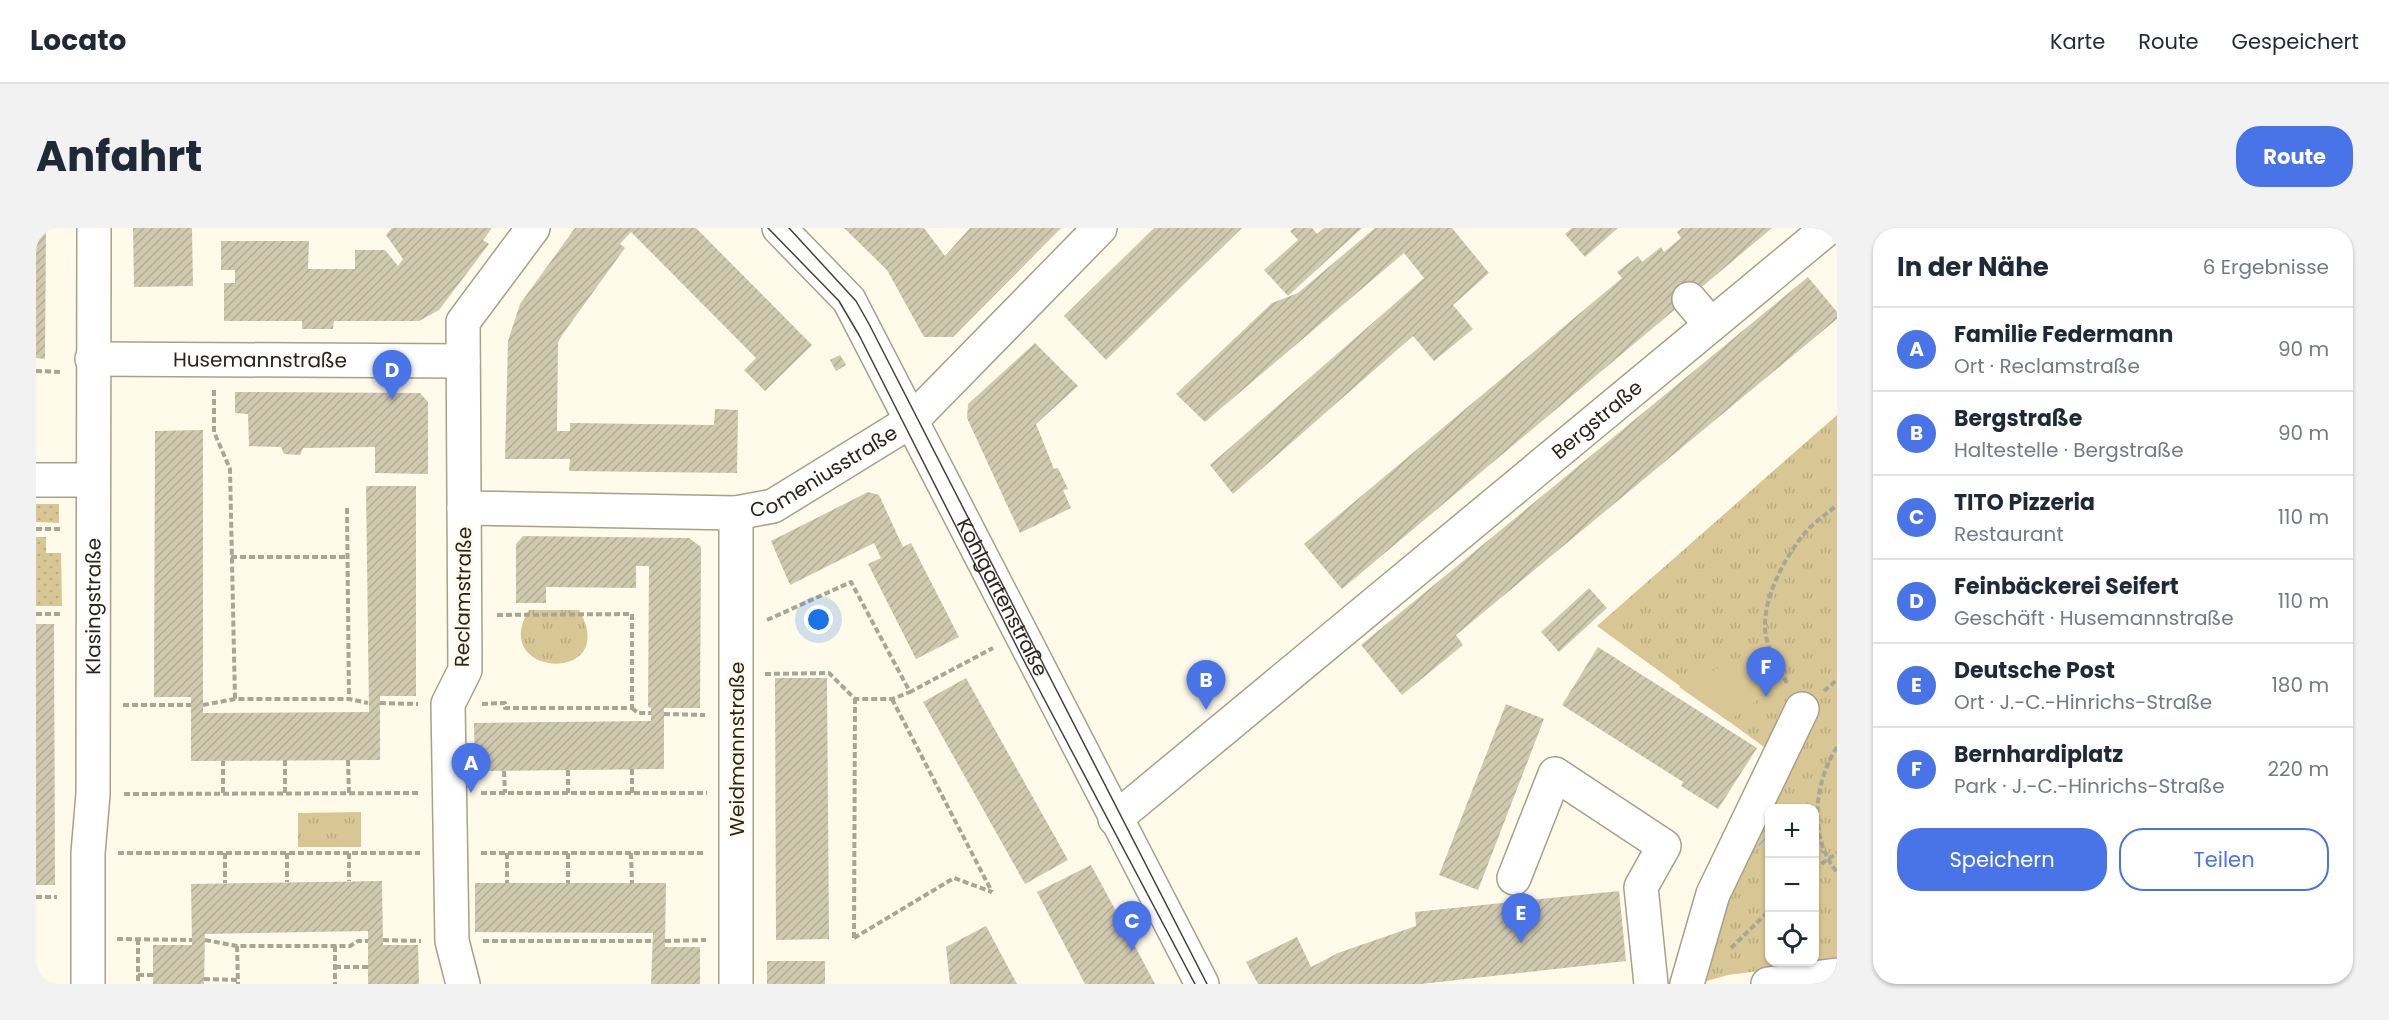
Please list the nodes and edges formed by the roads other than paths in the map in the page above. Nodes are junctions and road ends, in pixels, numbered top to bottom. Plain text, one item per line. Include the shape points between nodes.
1 (94, 228) edge
2 (533, 228) edge
3 (779, 228) edge
4 (1100, 228) edge
5 (1828, 228) edge
6 (1689, 299) dead end
7 (1711, 325) junction
8 (92, 359) junction
9 (463, 361) junction
10 (911, 421) junction
11 (36, 480) edge
12 (92, 480) junction
13 (464, 508) junction
14 (736, 513) junction
15 (1802, 709) road end
16 (1115, 819) junction
17 (1514, 878) dead end
18 (1837, 975) edge
19 (88, 984) edge
20 (463, 984) edge
21 (736, 984) edge
22 (1202, 984) edge
23 (1651, 984) edge
24 (1687, 984) edge
25 (1768, 984) edge

1 - 8 street, Klasingstraße
2 - 9 street, Reclamstraße via 464,322
3 - 10 street, Kohlgartenstraße via 849,300
4 - 10 street, Comeniusstraße
5 - 7 street, Bergstraße
6 - 7 street
7 - 16 street, Bergstraße
8 - 9 street, Husemannstraße
8 - 12 street, Klasingstraße
9 - 13 street, Reclamstraße
10 - 14 street, Comeniusstraße via 773,506
10 - 16 street, Kohlgartenstraße
11 - 12 street
12 - 19 street, Klasingstraße via 93,794 88,853
13 - 14 street, Comeniusstraße
13 - 20 street, Reclamstraße via 465,670 448,704 452,941
14 - 21 street, Weidmannstraße
15 - 24 street via 1713,894
16 - 22 street, Kohlgartenstraße
17 - 23 street via 1555,774 1664,846 1641,888
18 - 25 street

